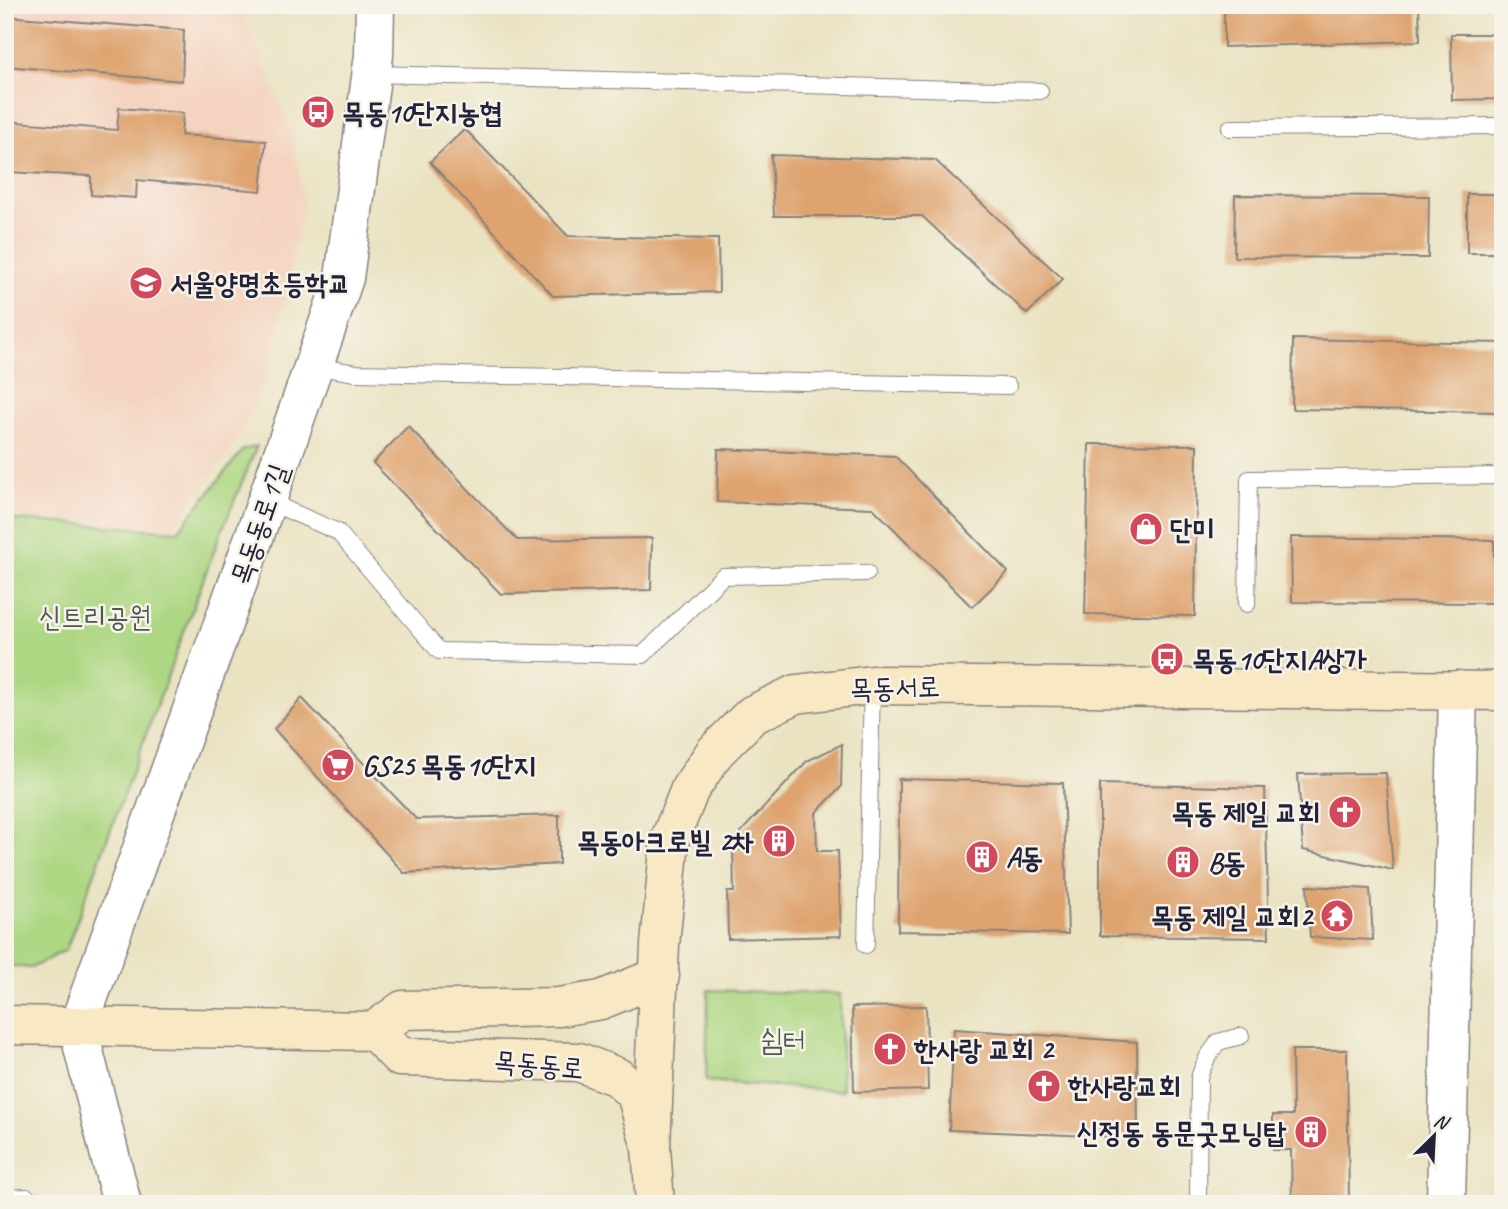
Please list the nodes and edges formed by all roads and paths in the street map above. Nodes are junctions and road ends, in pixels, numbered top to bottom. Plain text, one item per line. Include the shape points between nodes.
1 (375, 5) edge
2 (371, 74) junction
3 (1040, 90) dead end
4 (1503, 126) edge
5 (1230, 128) dead end
6 (313, 366) junction
7 (1008, 386) dead end
8 (1503, 476) edge
9 (267, 501) junction
10 (867, 573) dead end
11 (1247, 604) dead end
12 (872, 685) junction
13 (1458, 690) junction
14 (1503, 691) edge
15 (866, 945) dead end
16 (660, 976) junction
17 (5, 1025) edge
18 (78, 1027) junction
19 (374, 1031) junction
20 (1241, 1036) dead end
21 (651, 1147) junction
22 (5, 1198) edge
23 (29, 1204) edge
24 (122, 1204) edge
25 (655, 1204) edge
26 (1198, 1204) edge
27 (1446, 1204) edge

1 - 2 street, 목동동로1길
2 - 3 lane
2 - 6 street, 목동동로1길 via 344,278
4 - 5 lane
6 - 7 lane via 356,373
6 - 9 street, 목동동로1길
8 - 11 lane via 1249,479
9 - 10 lane via 338,532 439,651 643,655 723,576
9 - 18 street, 목동동로1길
12 - 13 main road, 목동서로
12 - 15 lane
12 - 16 main road, 목동서로 via 796,694 752,715 715,752 690,789 670,839
13 - 14 main road, 목동서로
13 - 27 street
16 - 19 main road, 목동동로 via 601,1000 559,1007 403,1010
16 - 21 main road, 목동서로
17 - 18 main road
18 - 19 main road
18 - 24 street
19 - 21 main road, 목동동로 via 400,1057 579,1062 617,1077 636,1094
20 - 26 lane via 1218,1042 1199,1077
21 - 25 main road, 목동동로
22 - 23 lane via 27,1197

